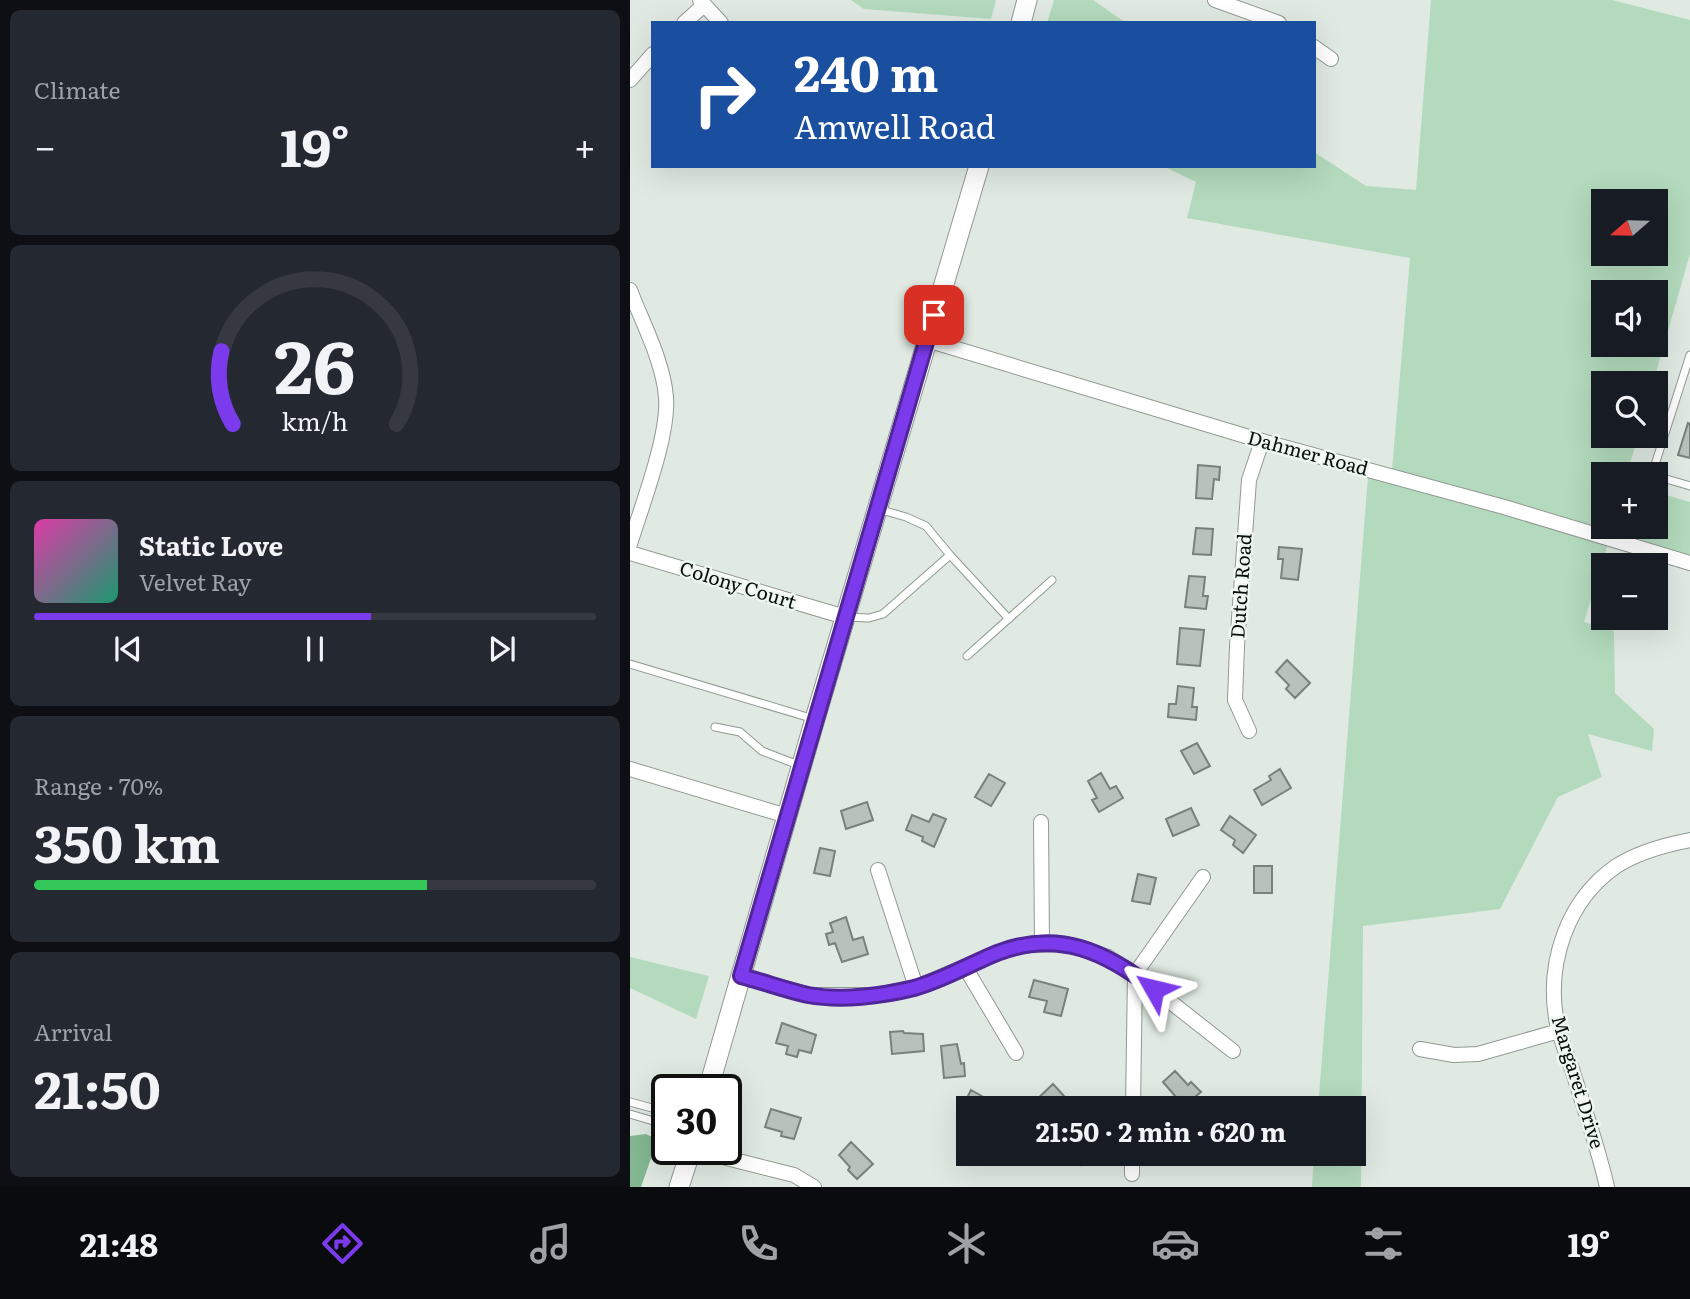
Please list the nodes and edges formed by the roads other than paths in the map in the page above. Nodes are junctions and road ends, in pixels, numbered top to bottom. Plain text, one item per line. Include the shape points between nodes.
1 (1027, 0) edge
2 (1215, 0) edge
3 (702, 2) edge
4 (686, 21) edge
5 (719, 21) edge
6 (1022, 21) edge
7 (1273, 21) edge
8 (1316, 48) edge
9 (651, 56) edge
10 (1331, 59) dead end
11 (630, 80) edge
12 (978, 168) edge
13 (630, 290) edge
14 (927, 340) junction
15 (1690, 355) edge
16 (1262, 441) junction
17 (1658, 462) edge
18 (1668, 479) edge
19 (1690, 486) edge
20 (877, 509) junction
21 (1632, 539) edge
22 (630, 544) edge
23 (1630, 545) junction
24 (630, 553) edge
25 (950, 555) junction
26 (1690, 563) edge
27 (1052, 580) dead end
28 (845, 617) junction
29 (1009, 619) junction
30 (967, 656) dead end
31 (630, 664) edge
32 (815, 719) junction
33 (715, 727) dead end
34 (1249, 731) dead end
35 (801, 766) junction
36 (630, 769) edge
37 (787, 816) junction
38 (1041, 821) dead end
39 (1690, 839) edge
40 (878, 870) dead end
41 (1203, 877) dead end
42 (1042, 944) junction
43 (965, 967) junction
44 (1135, 974) junction
45 (741, 976) junction
46 (916, 987) junction
47 (1559, 1031) junction
48 (1420, 1049) dead end
49 (1233, 1051) dead end
50 (1016, 1053) dead end
51 (713, 1074) edge
52 (1133, 1096) edge
53 (630, 1102) edge
54 (651, 1108) edge
55 (630, 1114) edge
56 (651, 1120) edge
57 (742, 1162) edge
58 (687, 1165) edge
59 (1132, 1166) edge
60 (1132, 1174) dead end
61 (679, 1187) edge
62 (814, 1187) edge
63 (1607, 1187) edge

1 - 6 main road
2 - 7 street
3 - 4 street
3 - 5 street
8 - 10 street
9 - 11 street
12 - 14 main road
13 - 22 street via 663,377 666,398 662,436
14 - 16 street, Dahmer Road
14 - 20 main road
15 - 17 lane
16 - 23 street, Dahmer Road
16 - 34 street, Dutch Road via 1249,480 1237,646 1235,700
18 - 19 lane
20 - 25 lane via 926,526
20 - 28 main road
21 - 23 lane
23 - 26 street, Dahmer Road
24 - 28 street, Colony Court
25 - 28 lane via 883,614
25 - 29 lane
27 - 29 lane
28 - 32 main road
29 - 30 lane
31 - 32 lane
32 - 35 main road
33 - 35 lane via 740,732 762,751
35 - 37 main road
36 - 37 street
37 - 45 main road
38 - 42 street
39 - 47 street, Margaret Drive via 1661,846 1615,867 1575,910 1555,964
40 - 46 street
41 - 44 street
42 - 43 street via 999,952
42 - 44 street via 1066,944 1108,957
43 - 46 street
43 - 50 street
44 - 49 street
44 - 52 street
45 - 46 street via 810,995 875,995
45 - 51 main road
47 - 48 street via 1478,1054
47 - 63 street, Margaret Drive
53 - 54 lane
55 - 56 lane
57 - 62 street via 794,1175
58 - 61 main road
59 - 60 street

